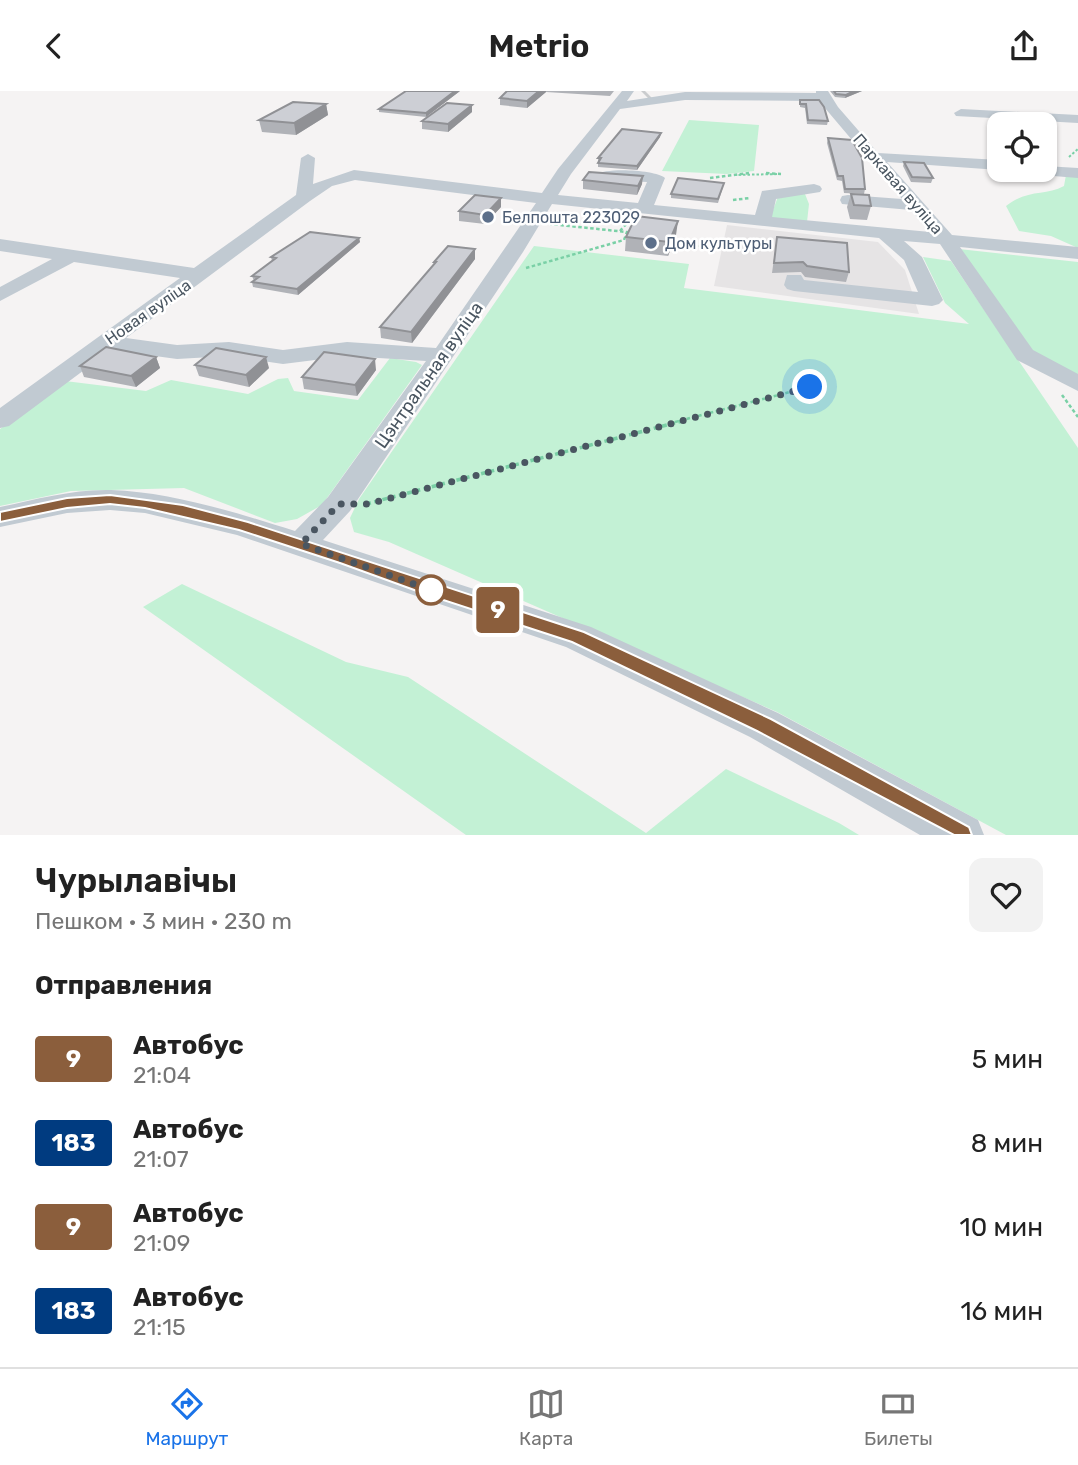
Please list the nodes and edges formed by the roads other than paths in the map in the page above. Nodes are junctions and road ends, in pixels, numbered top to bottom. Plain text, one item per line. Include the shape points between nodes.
1 (668, 91) edge
2 (646, 93) edge
3 (823, 94) edge
4 (685, 96) junction
5 (624, 100) edge
6 (961, 113) dead end
7 (1078, 119) edge
8 (308, 157) dead end
9 (874, 157) junction
10 (987, 164) edge
11 (1057, 171) edge
12 (564, 173) junction
13 (1078, 173) edge
14 (677, 177) edge
15 (657, 179) junction
16 (304, 197) junction
17 (548, 199) junction
18 (848, 199) dead end
19 (813, 202) junction
20 (645, 205) junction
21 (915, 205) junction
22 (717, 209) road end
23 (763, 220) junction
24 (884, 233) junction
25 (945, 238) junction
26 (0, 245) edge
27 (1078, 253) edge
28 (71, 256) junction
29 (201, 275) junction
30 (794, 279) dead end
31 (0, 295) edge
32 (105, 342) junction
33 (443, 355) junction
34 (1078, 384) edge
35 (0, 419) edge
36 (0, 517) edge
37 (301, 544) junction
38 (962, 835) edge

1 - 4 street
2 - 5 street
3 - 4 street
3 - 9 street, Паркавая вуліца
4 - 5 street
5 - 12 street, Цэнтральная вуліца
6 - 7 street
8 - 16 street
9 - 10 street
9 - 21 street, Паркавая вуліца
11 - 13 street
12 - 15 street
12 - 17 street, Цэнтральная вуліца
14 - 15 street
15 - 20 street
16 - 17 street via 333,180 362,175
16 - 29 street
17 - 20 street
17 - 33 street, Цэнтральная вуліца
18 - 21 street
19 - 23 street
19 - 23 street via 767,196
19 - 24 street
20 - 22 street
20 - 23 street
21 - 25 street, Паркавая вуліца
24 - 25 street
24 - 30 street via 912,257 932,300 794,285
25 - 27 street, Паркавая вуліца
25 - 34 street via 1026,355
26 - 28 street, Новая вуліца
28 - 29 street, Новая вуліца
28 - 31 street
29 - 32 street, Новая вуліца
32 - 33 street via 177,352 229,349 283,357 347,349
32 - 35 street, Новая вуліца
33 - 37 street, Цэнтральная вуліца via 339,504
36 - 37 street via 67,503 122,501 183,510
37 - 38 street via 578,637 764,725

